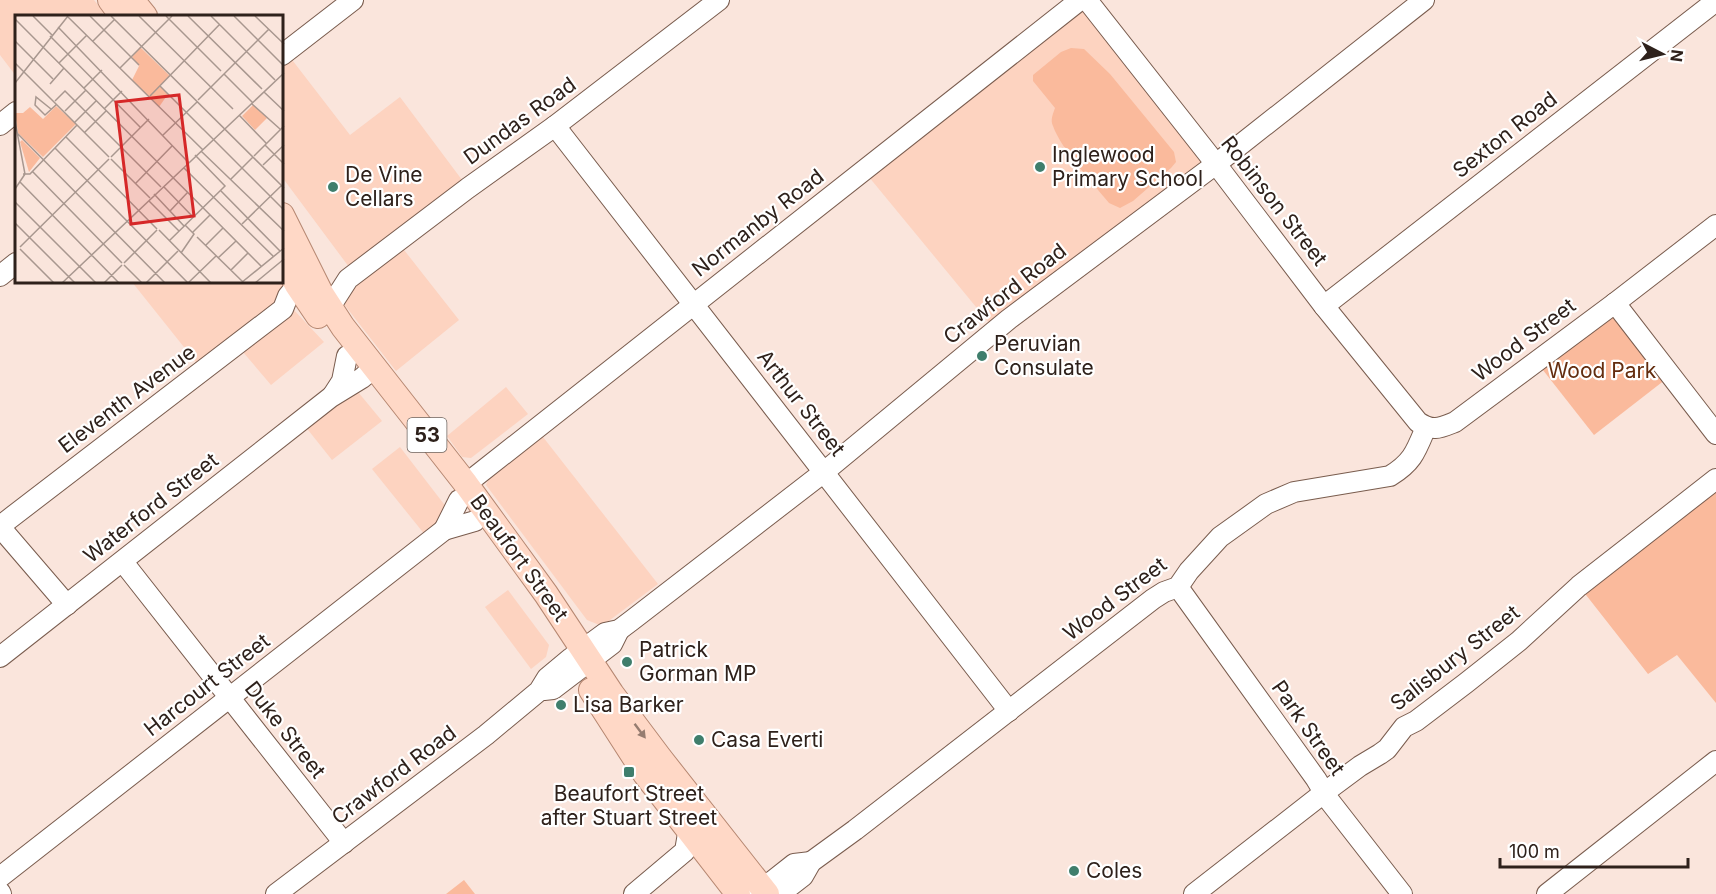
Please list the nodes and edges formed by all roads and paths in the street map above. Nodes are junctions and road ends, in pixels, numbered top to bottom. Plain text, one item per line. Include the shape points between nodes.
1 (110, 0) edge
2 (132, 0) edge
3 (353, 0) edge
4 (719, 0) edge
5 (1080, 0) edge
6 (1087, 0) edge
7 (1424, 0) edge
8 (1716, 1) edge
9 (121, 15) edge
10 (144, 15) edge
11 (284, 53) edge
12 (15, 113) edge
13 (0, 125) edge
14 (555, 126) junction
15 (1216, 164) junction
16 (284, 220) edge
17 (1716, 225) edge
18 (284, 259) edge
19 (15, 264) edge
20 (0, 276) edge
21 (348, 279) junction
22 (305, 282) junction
23 (1615, 303) junction
24 (693, 305) junction
25 (1324, 306) junction
26 (321, 308) junction
27 (283, 309) junction
28 (347, 356) junction
29 (368, 373) junction
30 (331, 397) junction
31 (1426, 427) junction
32 (1716, 434) edge
33 (824, 472) junction
34 (1716, 479) edge
35 (462, 492) junction
36 (475, 521) junction
37 (0, 526) edge
38 (444, 530) junction
39 (123, 562) junction
40 (1178, 587) junction
41 (67, 605) junction
42 (0, 657) edge
43 (581, 659) junction
44 (230, 698) junction
45 (1009, 711) junction
46 (1716, 761) edge
47 (1325, 792) junction
48 (687, 840) junction
49 (344, 843) junction
50 (0, 877) edge
51 (767, 893) edge
52 (276, 894) edge
53 (634, 894) edge
54 (738, 894) edge
55 (1194, 894) edge
56 (1402, 894) edge
57 (1546, 894) edge

1 - 9 main road
2 - 10 main road
3 - 11 street
4 - 14 street, Dundas Road
5 - 24 street, Normanby Road
6 - 15 street, Robinson Street
7 - 15 street, Crawford Road
8 - 25 street, Sexton Road
12 - 13 street
14 - 21 street, Dundas Road
14 - 24 street, Arthur Street
15 - 25 street, Robinson Street
15 - 33 street, Crawford Road via 1009,319
16 - 22 main road, Beaufort Street / 53
17 - 23 street, Wood Street
18 - 22 main road, Beaufort Street / 53
19 - 20 street
21 - 22 street
21 - 26 street, Dundas Road
22 - 26 main road, Beaufort Street / 53
22 - 27 street, Eleventh Avenue via 288,296
23 - 31 street, Wood Street via 1455,422 1439,428
23 - 32 street
24 - 33 street, Arthur Street
24 - 35 street, Normanby Road
25 - 31 street, Robinson Street
26 - 27 street
26 - 28 main road, Beaufort Street / 53 via 321,323
26 - 29 main road, Beaufort Street / 53 via 343,327
27 - 37 street, Eleventh Avenue
28 - 29 main road, Beaufort Street / 53
28 - 30 street, Waterford Street via 342,381
29 - 30 street, Waterford Street
29 - 35 main road, Beaufort Street / 53
30 - 39 street, Waterford Street
31 - 40 street, Wood Street via 1411,460 1390,476 1294,492 1266,504 1220,537
33 - 43 street, Crawford Road via 620,630 604,633
33 - 45 street, Arthur Street
34 - 47 street, Salisbury Street via 1579,586 1466,683 1404,727 1387,749
35 - 36 main road, Beaufort Street / 53
35 - 38 street, Harcourt Street
35 - 43 main road, Beaufort Street / 53 via 546,594
36 - 38 street, Harcourt Street
36 - 43 main road, Beaufort Street / 53
37 - 41 street
38 - 44 street, Harcourt Street
39 - 41 street, Waterford Street
39 - 44 street, Duke Street
40 - 45 street, Wood Street via 1153,599
40 - 47 street, Park Street
41 - 42 street, Waterford Street
43 - 48 main road, Beaufort Street / 53
43 - 49 street, Crawford Road via 547,678 539,691 486,735
43 -> 51 main road, Beaufort Street / 53
44 - 49 street, Duke Street
44 - 50 street, Harcourt Street
45 - 51 street, Wood Street via 811,862 794,864
46 - 57 street
47 - 55 street, Salisbury Street
47 - 56 street, Park Street
48 - 53 street
48 - 54 main road, Beaufort Street / 53
49 - 52 street, Crawford Road

